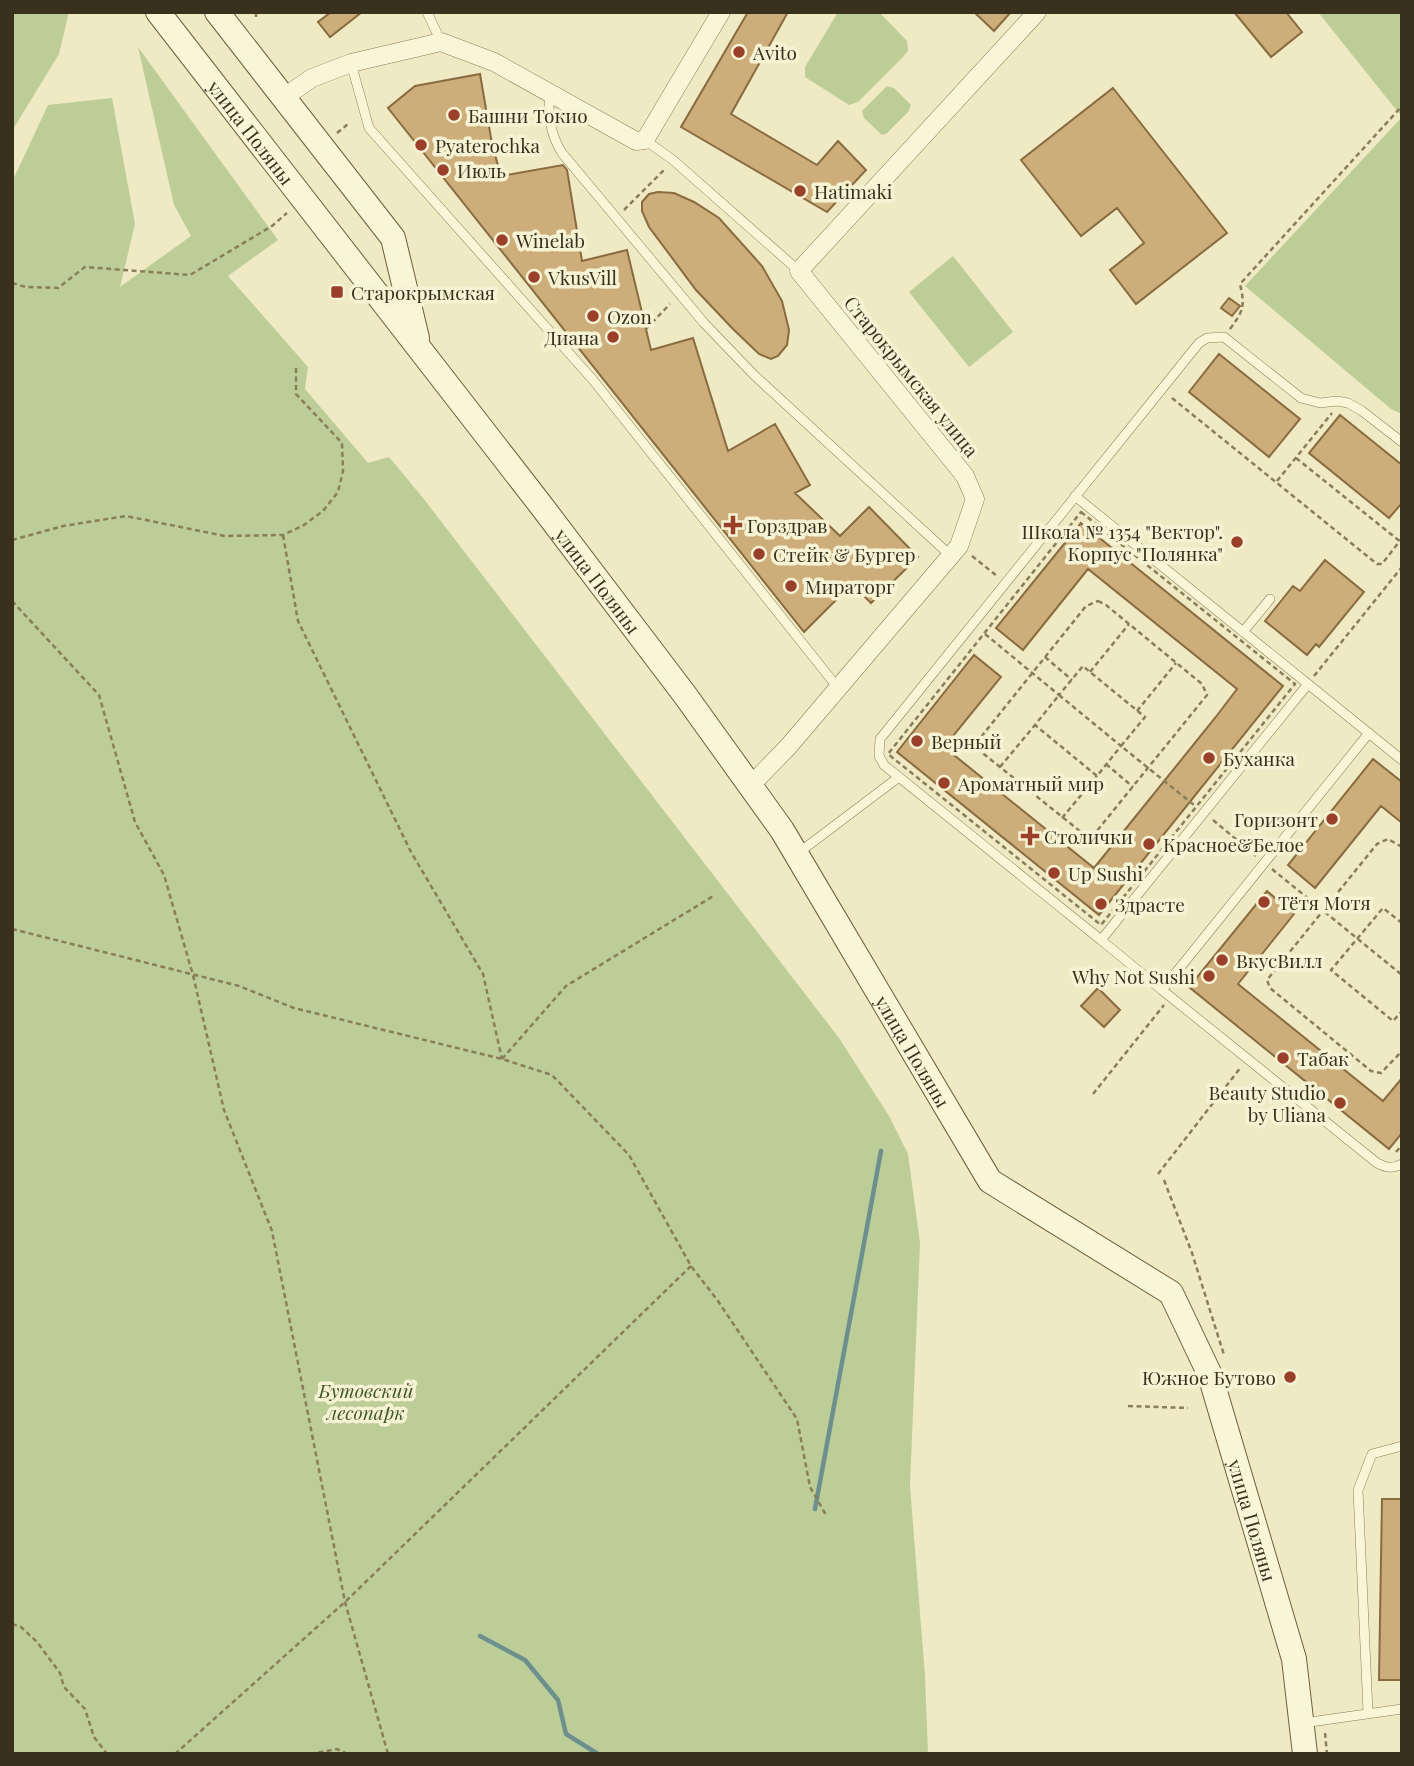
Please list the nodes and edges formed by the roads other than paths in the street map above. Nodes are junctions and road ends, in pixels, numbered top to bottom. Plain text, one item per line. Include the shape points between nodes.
1 (158, 12) edge
2 (217, 12) edge
3 (427, 12) edge
4 (721, 12) edge
5 (1037, 12) edge
6 (441, 42) junction
7 (351, 63) junction
8 (550, 93) junction
9 (284, 98) junction
10 (645, 140) junction
11 (799, 271) junction
12 (419, 346) junction
13 (1402, 442) edge
14 (1075, 496) junction
15 (951, 556) junction
16 (1270, 599) dead end
17 (1243, 632) junction
18 (1308, 684) junction
19 (838, 688) junction
20 (1369, 733) junction
21 (1402, 760) edge
22 (899, 778) junction
23 (750, 786) junction
24 (796, 854) junction
25 (1101, 940) junction
26 (1162, 989) junction
27 (1402, 1164) edge
28 (1402, 1446) edge
29 (1402, 1709) edge
30 (1368, 1712) junction
31 (1302, 1723) junction
32 (1305, 1754) edge

1 - 12 main road, улица Поляны
2 - 9 main road
3 - 6 lane
4 - 10 street
5 - 11 street
6 - 7 street
6 - 8 street via 494,62
7 - 9 street via 312,78
7 - 19 lane via 369,128 593,380
8 - 10 street via 636,141
8 - 15 lane via 554,140 562,153 704,323 754,375
9 - 12 main road via 393,238
10 - 11 lane
11 - 15 street, Старокрымская улица via 965,476 975,499 965,533
12 - 23 main road, улица Поляны
13 - 14 lane via 1362,411 1341,402 1301,398 1224,337 1207,338
14 - 17 lane
14 - 22 lane via 880,739 879,756
15 - 19 street, Старокрымская улица
16 - 17 lane
17 - 18 lane
18 - 20 lane
18 - 25 lane
19 - 23 street, Старокрымская улица
20 - 21 lane
20 - 26 lane
22 - 24 lane
22 - 25 lane
23 - 24 main road, улица Поляны
24 - 31 main road, улица Поляны via 990,1181 1171,1293 1210,1375 1294,1659
25 - 26 lane
26 - 27 lane via 1377,1163 1394,1168
28 - 30 lane via 1372,1454 1358,1490
29 - 30 lane
30 - 31 lane
31 - 32 main road, улица Поляны

